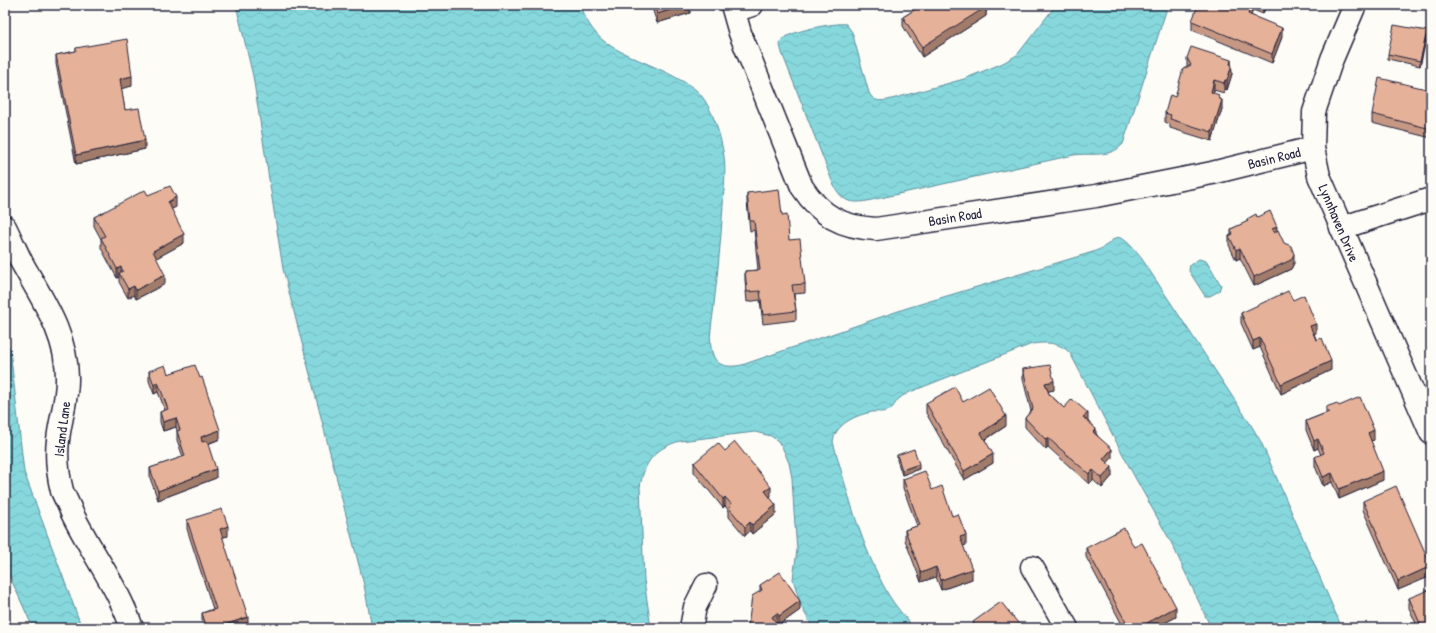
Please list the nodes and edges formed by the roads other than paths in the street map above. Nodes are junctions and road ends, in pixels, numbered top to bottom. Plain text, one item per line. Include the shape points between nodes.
1 (1355, 5) edge
2 (739, 7) edge
3 (1313, 148) junction
4 (1431, 199) edge
5 (5, 227) edge
6 (1341, 228) junction
7 (1431, 433) edge
8 (1032, 567) dead end
9 (706, 585) dead end
10 (132, 628) edge
11 (691, 628) edge
12 (1067, 628) edge

1 - 3 street, Lynnhaven Drive via 1332,59 1314,112
2 - 3 street, Basin Road via 740,32 802,187 811,201 842,224 876,229 1096,196 1212,173
3 - 6 street, Lynnhaven Drive via 1319,176
4 - 6 street
5 - 10 street, Island Lane via 21,262 56,323 64,354 67,379 57,453 62,491 82,533 114,587
6 - 7 street, Lynnhaven Drive
8 - 12 street
9 - 11 street via 695,607

